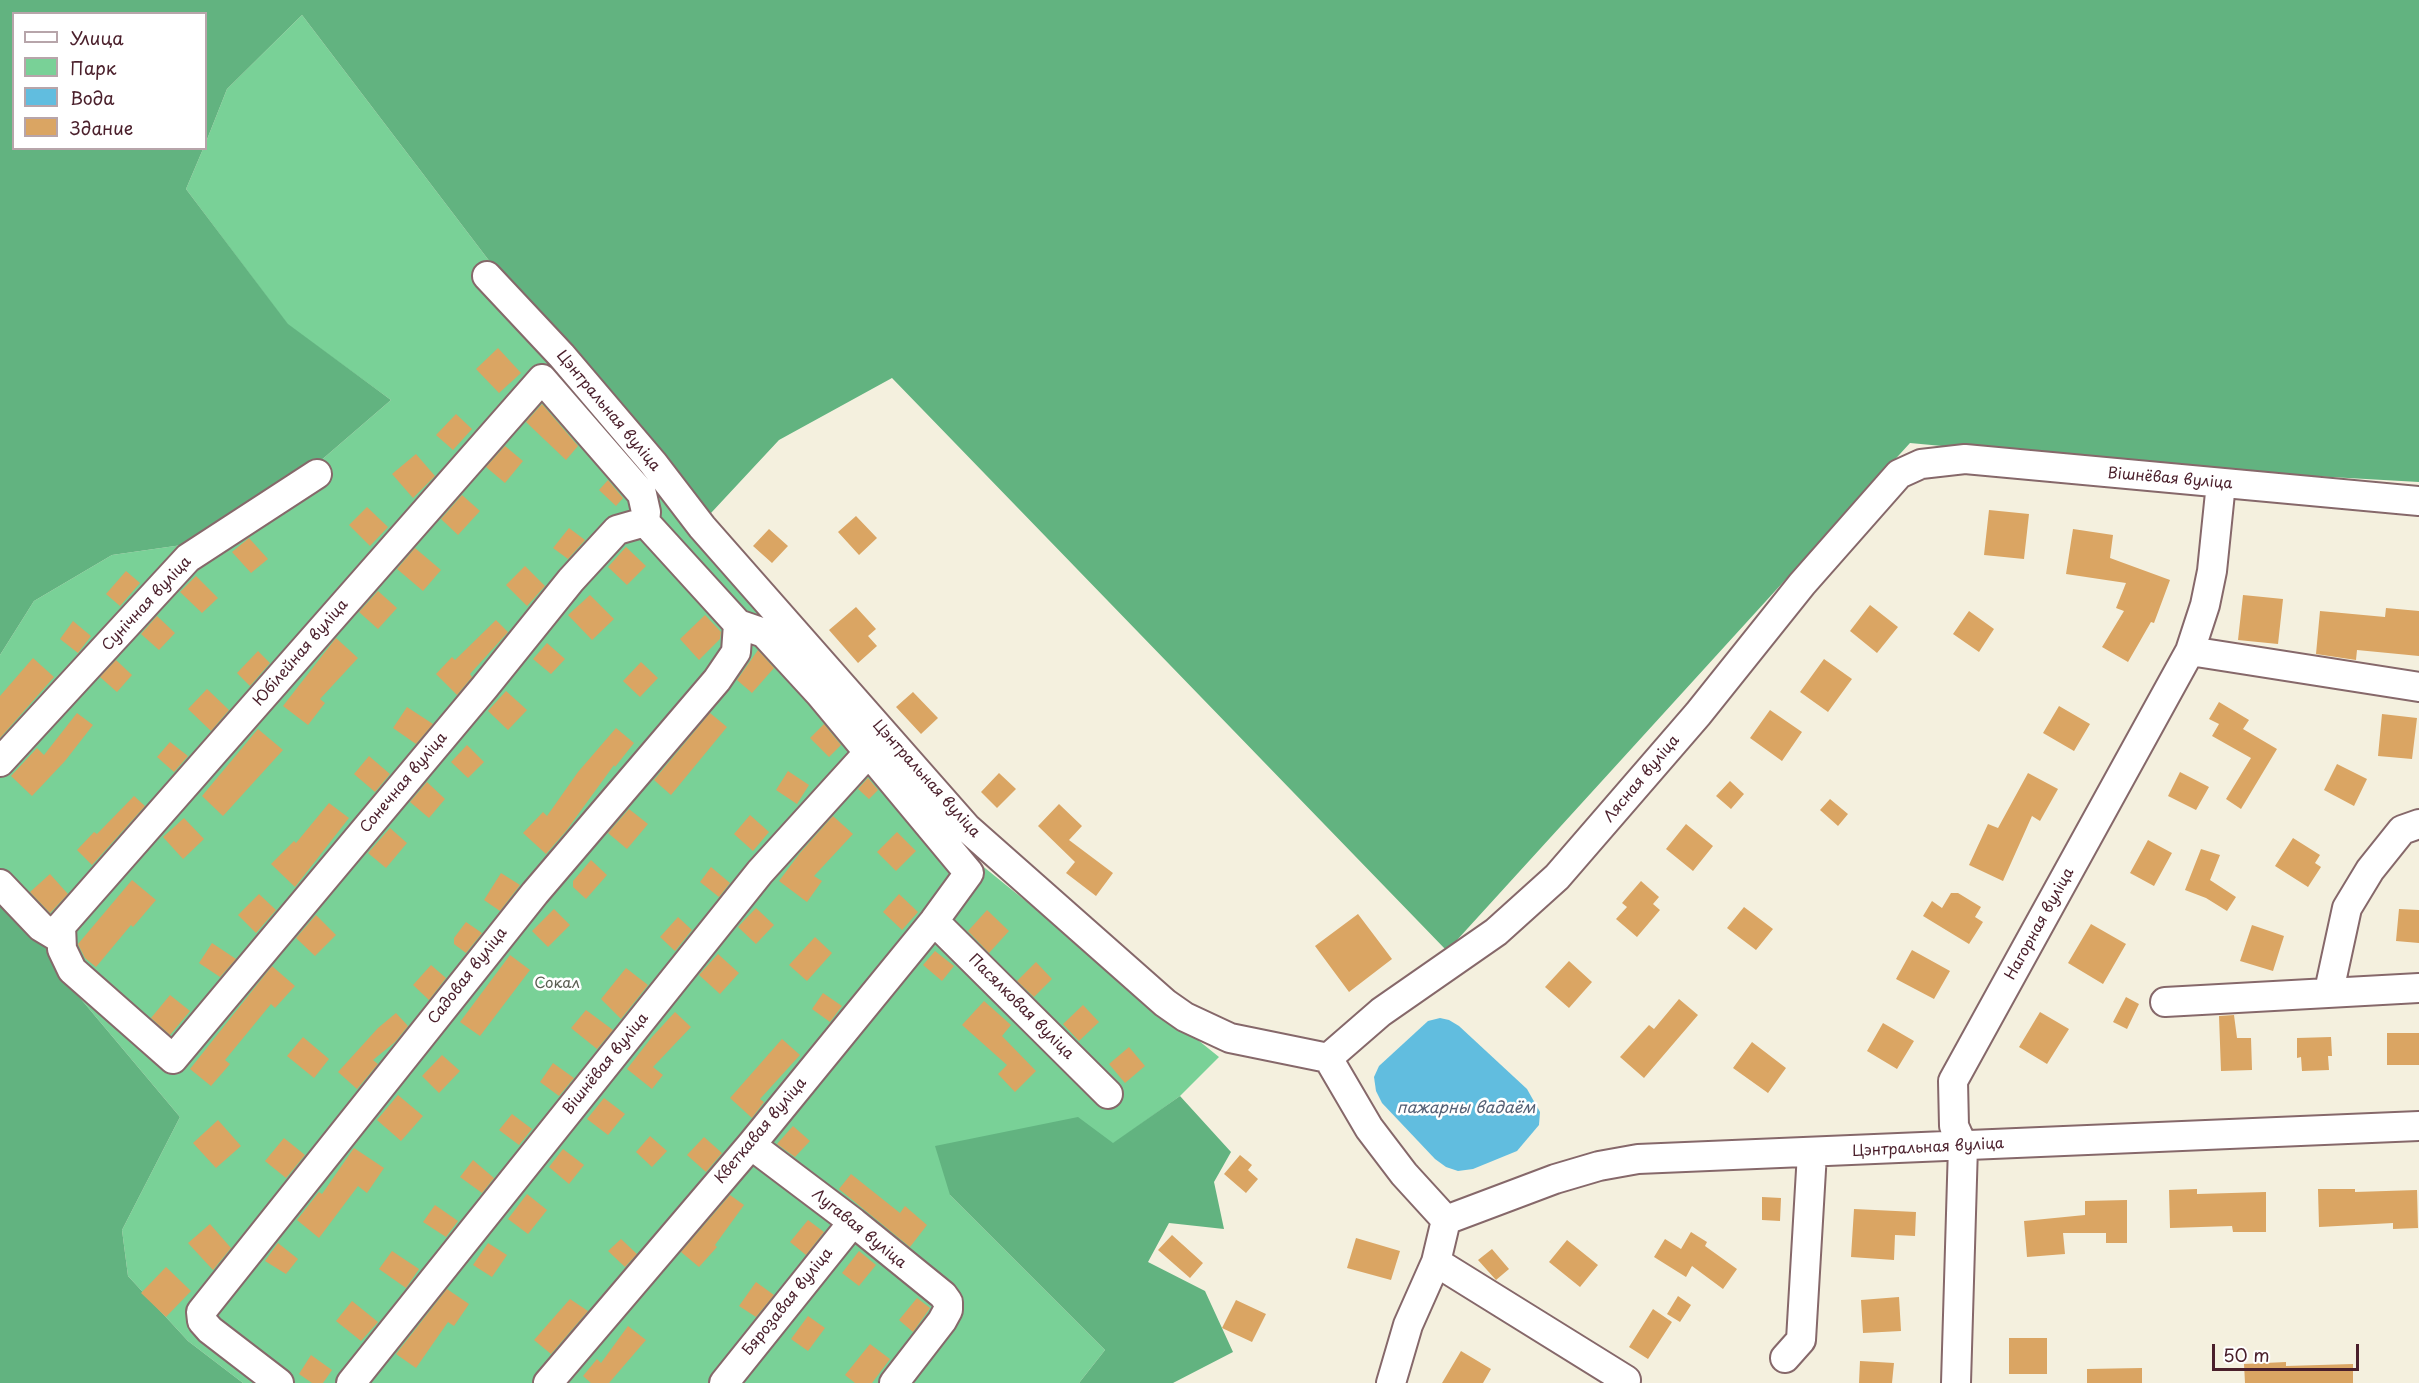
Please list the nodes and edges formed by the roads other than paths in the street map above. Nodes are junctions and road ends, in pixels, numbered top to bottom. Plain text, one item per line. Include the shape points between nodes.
1 (487, 276) dead end
2 (1921, 464) joint
3 (317, 474) dead end
4 (2221, 483) junction
5 (2419, 501) edge
6 (645, 522) junction
7 (702, 526) junction
8 (673, 551) junction
9 (738, 624) junction
10 (2190, 651) junction
11 (2419, 687) edge
12 (869, 752) junction
13 (0, 762) edge
14 (2419, 824) edge
15 (0, 884) edge
16 (934, 921) junction
17 (61, 932) junction
18 (2419, 988) edge
19 (2329, 991) junction
20 (2165, 1002) dead end
21 (1328, 1058) junction
22 (1108, 1094) dead end
23 (2419, 1126) edge
24 (751, 1145) junction
25 (1963, 1146) junction
26 (1812, 1153) junction
27 (1446, 1220) junction
28 (852, 1222) junction
29 (1436, 1262) junction
30 (1785, 1358) dead end
31 (1626, 1380) dead end
32 (279, 1383) edge
33 (351, 1383) edge
34 (548, 1383) edge
35 (724, 1383) edge
36 (894, 1383) edge
37 (1391, 1383) edge
38 (1956, 1383) edge

1 - 7 street, Цэнтральная вуліца via 562,356
2 - 4 street, Вішнёвая вуліца via 1965,459
2 - 21 street, Лясная вуліца via 1899,474 1883,490 1557,877 1496,932 1381,1012
3 - 13 street, Сунічная вуліца via 188,558
4 - 5 street, Вішнёвая вуліца
4 - 10 street, Нагорная вуліца via 2212,571
6 - 8 street
6 - 17 street, Сонечная вуліца via 617,531 571,580 173,1059 72,970 62,949
6 - 17 street, Юбілейная вуліца via 642,494 542,379
7 - 8 street
7 - 21 street, Цэнтральная вуліца via 967,828 1165,1003 1230,1038
8 - 9 street
9 - 12 street via 764,633
9 - 32 street, Садовая вуліца via 736,652 717,680 535,893 201,1312 202,1321 210,1330
10 - 11 street
10 - 25 street, Нагорная вуліца via 1953,1081 1954,1126
12 - 16 street, Кветкавая вуліца via 969,873
12 - 33 street, Вішнёвая вуліца via 760,872
14 - 19 street via 2402,830 2370,870 2347,908
15 - 17 street via 41,927
16 - 22 street, Пасялковая вуліца
16 - 24 street, Кветкавая вуліца
18 - 19 street
19 - 20 street
21 - 27 street via 1369,1128
23 - 25 street, Цэнтральная вуліца
24 - 28 street, Лугавая вуліца
24 - 34 street, Кветкавая вуліца
25 - 26 street, Цэнтральная вуліца
25 - 38 street, Нагорная вуліца
26 - 27 street, Цэнтральная вуліца via 1679,1156 1599,1166
26 - 30 street via 1801,1340
27 - 29 street
28 - 35 street, Бярозавая вуліца
28 - 36 street, Лугавая вуліца via 948,1302 942,1321
29 - 31 street
29 - 37 street via 1408,1325

